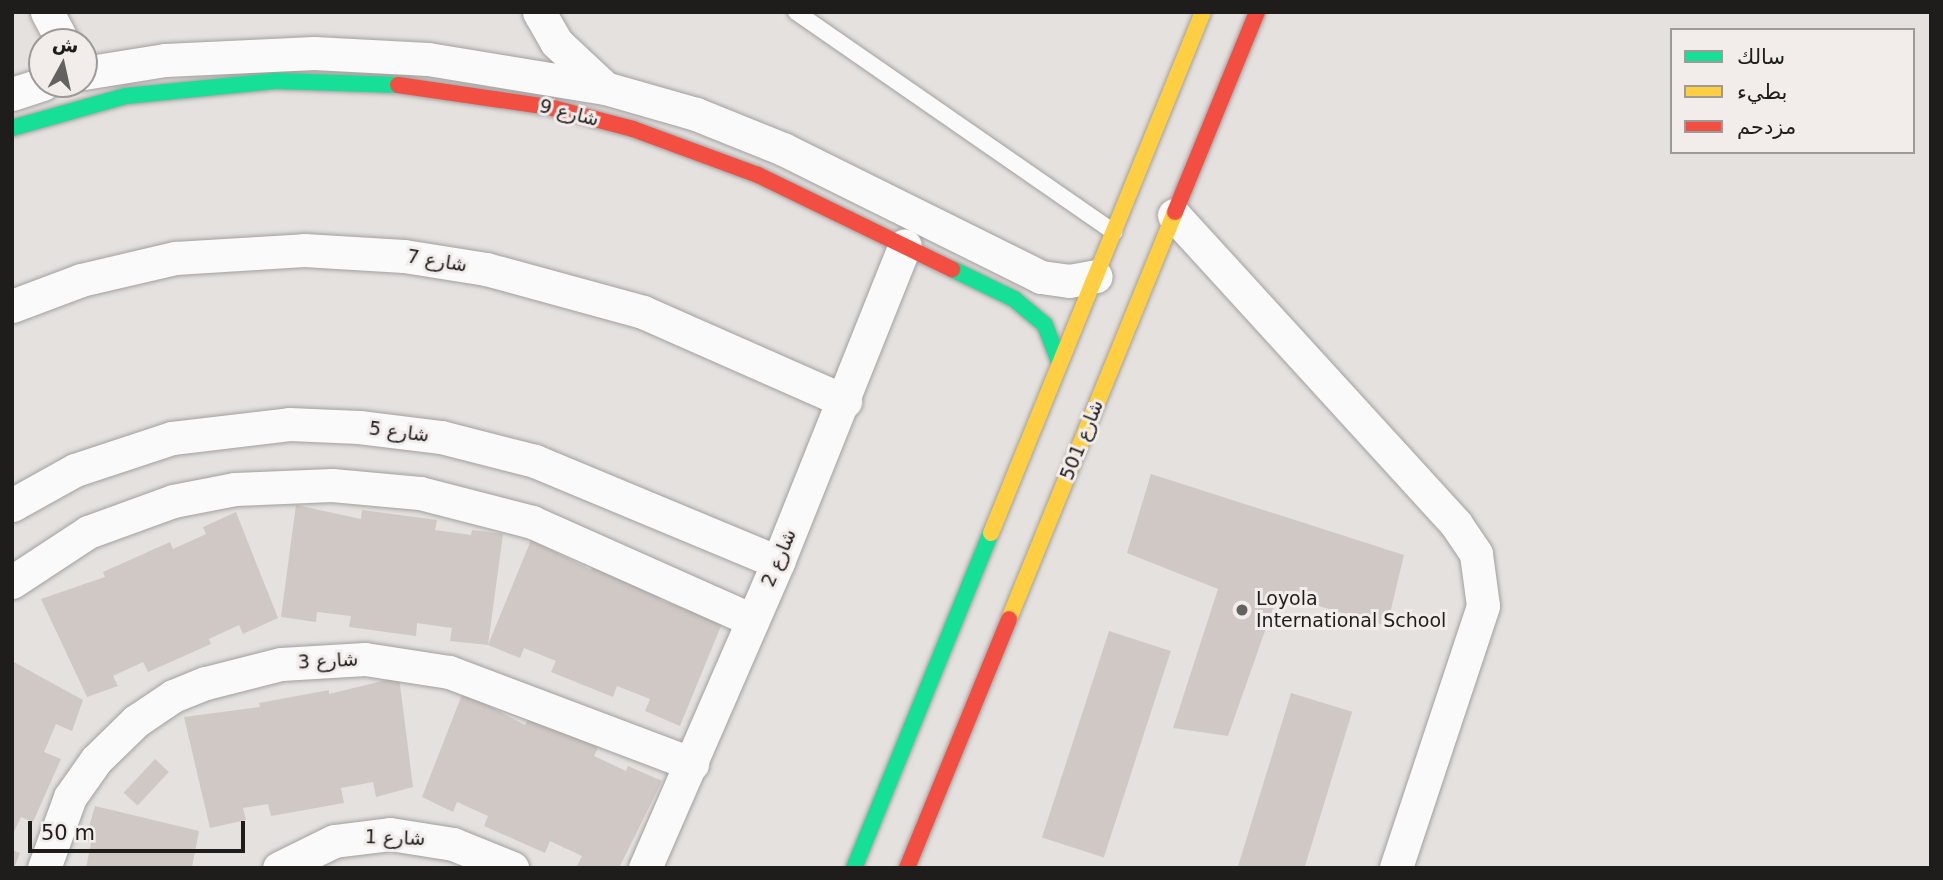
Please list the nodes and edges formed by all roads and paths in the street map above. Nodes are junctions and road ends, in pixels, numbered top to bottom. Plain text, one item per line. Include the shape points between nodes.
1 (47, 12) edge
2 (796, 12) edge
3 (1203, 12) edge
4 (1257, 12) edge
5 (542, 18) edge
6 (56, 28) edge
7 (98, 82) edge
8 (530, 88) junction
9 (605, 88) junction
10 (65, 98) edge
11 (12, 128) edge
12 (1174, 215) junction
13 (1114, 232) junction
14 (905, 246) junction
15 (1096, 276) junction
16 (12, 306) edge
17 (1059, 362) junction
18 (845, 401) junction
19 (12, 505) edge
20 (778, 562) junction
21 (12, 582) edge
22 (752, 620) junction
23 (692, 764) junction
24 (44, 868) edge
25 (279, 868) edge
26 (512, 868) edge
27 (645, 868) edge
28 (854, 868) edge
29 (907, 868) edge
30 (1396, 868) edge

1 - 6 street
2 - 13 lane
3 - 13 street
4 - 12 street, شارع 501
5 - 8 street
5 - 9 street via 570,57
7 - 8 street, شارع 9 via 165,60 270,52 428,59
8 - 9 street, شارع 9
8 - 14 street, شارع 9 via 725,162
9 - 15 street, شارع 9 via 696,114 783,149 1041,277 1069,281
10 - 11 street, شارع 9
12 - 29 street, شارع 501
12 - 30 street via 1456,524 1476,554 1483,606
13 - 15 street
14 - 17 street, شارع 9 via 1025,306 1045,325
14 - 18 street, شارع 2
15 - 17 street
16 - 18 street, شارع 7 via 81,280 175,258 304,250 404,256 486,270 643,312
17 - 28 street
18 - 20 street, شارع 2
19 - 20 street, شارع 5 via 75,470 172,438 246,426 335,425 441,437 535,461
20 - 22 street, شارع 2
21 - 22 street via 88,532 163,504 235,489 332,485 420,493 532,522 629,561
22 - 23 street, شارع 2
23 - 24 street, شارع 3 via 449,672 365,659 281,664 247,670 173,696 128,727 96,760 70,797
23 - 27 street, شارع 2
25 - 26 street, شارع 1 via 334,841 390,834 453,844

